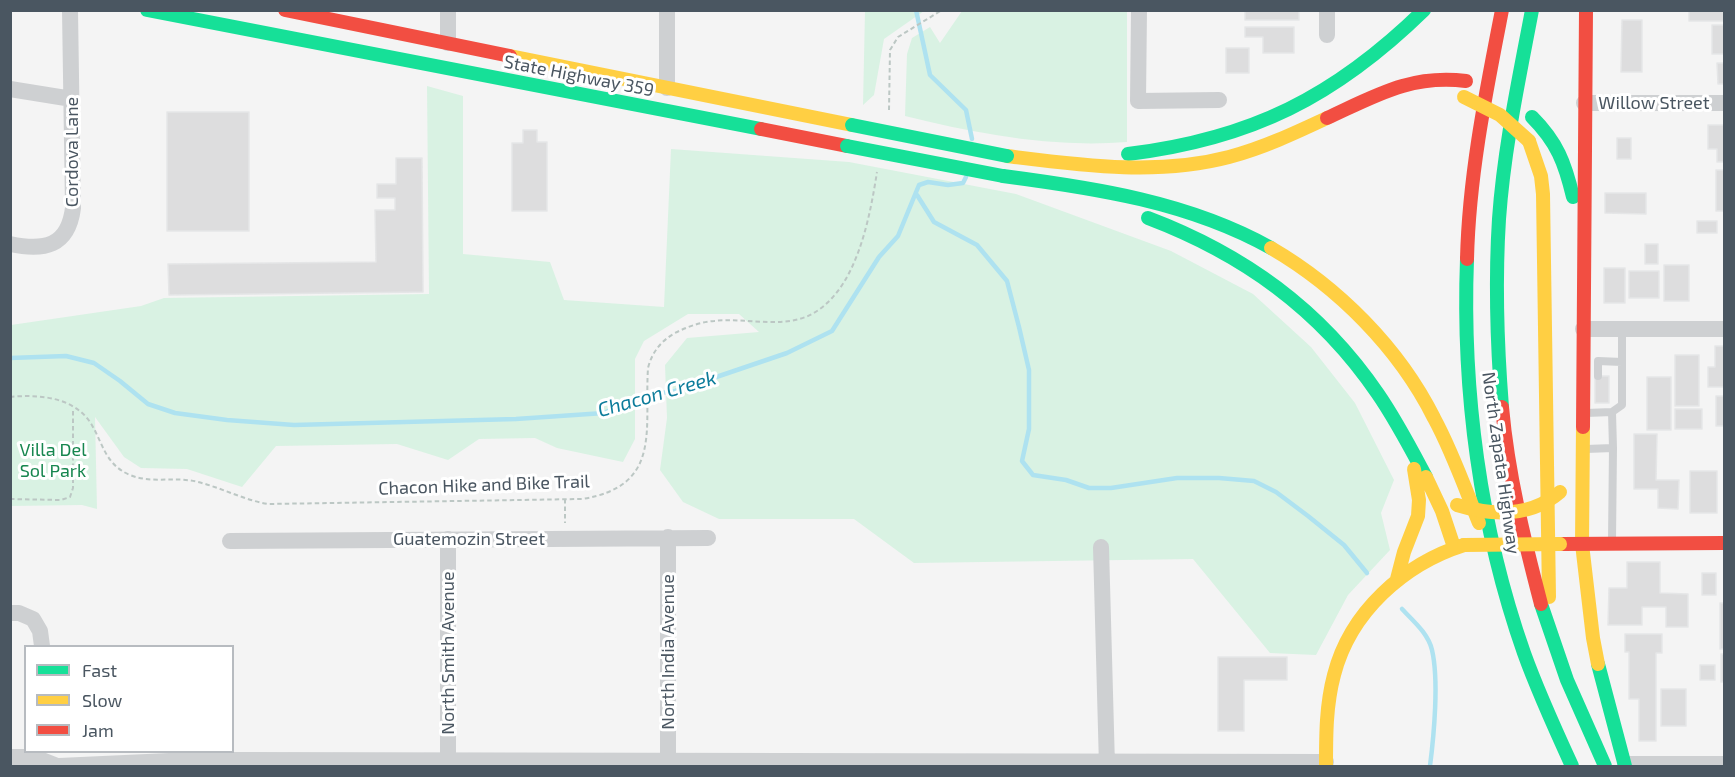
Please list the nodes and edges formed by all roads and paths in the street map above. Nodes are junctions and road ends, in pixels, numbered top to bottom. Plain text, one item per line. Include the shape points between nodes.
1 (70, 10) edge
2 (147, 10) edge
3 (221, 10) edge
4 (285, 10) edge
5 (447, 10) edge
6 (667, 10) edge
7 (942, 10) edge
8 (1139, 10) edge
9 (1327, 10) edge
10 (1424, 10) edge
11 (1502, 10) edge
12 (1532, 10) edge
13 (1586, 10) edge
14 (361, 26) junction
15 (1327, 35) dead end
16 (447, 43) junction
17 (667, 88) junction
18 (10, 89) edge
19 (1449, 96) dead end
20 (72, 99) junction
21 (1219, 100) dead end
22 (1584, 103) junction
23 (1725, 103) edge
24 (888, 113) dead end
25 (1007, 156) junction
26 (1269, 158) dead end
27 (878, 168) dead end
28 (1003, 176) junction
29 (1116, 208) dead end
30 (1137, 215) dead end
31 (1583, 236) junction
32 (10, 244) edge
33 (1583, 329) junction
34 (1622, 329) junction
35 (1725, 329) edge
36 (1622, 362) junction
37 (1598, 376) dead end
38 (10, 397) edge
39 (73, 408) junction
40 (1612, 412) junction
41 (1582, 413) junction
42 (1582, 430) junction
43 (1613, 448) junction
44 (1583, 449) junction
45 (1411, 450) junction
46 (10, 499) edge
47 (565, 499) junction
48 (565, 524) dead end
49 (668, 537) junction
50 (708, 538) dead end
51 (448, 539) junction
52 (230, 541) dead end
53 (1725, 543) edge
54 (1582, 544) junction
55 (1612, 544) junction
56 (1459, 546) junction
57 (1101, 547) dead end
58 (1499, 572) junction
59 (1397, 579) junction
60 (10, 613) edge
61 (1550, 630) junction
62 (42, 645) edge
63 (10, 757) edge
64 (448, 764) edge
65 (668, 764) edge
66 (1107, 764) edge
67 (1326, 764) edge
68 (1725, 764) edge
69 (1625, 765) edge
70 (57, 766) edge
71 (1572, 766) edge
72 (1605, 766) edge

1 - 20 street, Cordova Lane
2 - 28 main road, State Highway 359, bridge
3 - 14 main road via 322,27
4 - 14 main road, State Highway 359
5 - 16 street
6 - 17 street
7 - 24 path via 898,38 890,50
8 - 21 street via 1138,101
9 - 15 street
10 - 25 main road via 1375,56 1321,92 1229,133 1142,153
11 - 58 main road, North Zapata Highway via 1476,147 1466,278 1473,426
12 - 61 main road, North Zapata Highway via 1506,153 1496,273 1497,328 1515,491 1531,567
13 - 22 main road
14 - 16 main road, State Highway 359
16 - 17 main road, State Highway 359
17 - 25 main road, State Highway 359, bridge
18 - 20 street
19 - 61 main road, bridge via 1480,103 1514,124 1529,141 1538,167 1543,194
20 - 32 street, Cordova Lane via 72,222 53,243 38,248
22 - 23 street, Willow Street
22 - 31 main road
25 - 26 main road via 1061,172 1131,178 1206,174
25 - 31 main road via 1096,168 1174,167 1258,147 1407,83 1447,78 1502,95 1549,133 1566,164
27 - 47 path, Chacon Hike and Bike Trail via 865,230 850,272 830,301 802,318 716,320 667,338 651,357 647,440 638,469 612,491 596,497
28 - 29 main road
28 - 58 main road via 1146,200 1190,213 1254,239 1335,293 1403,367 1426,402 1450,450
30 - 45 main road via 1179,228 1222,249 1289,295 1349,355
31 - 33 main road
33 - 34 street
33 - 41 main road
34 - 35 street
34 - 36 lane
36 - 37 lane via 1598,361
36 - 40 lane via 1622,405
38 - 39 path, Chacon Hike and Bike Trail via 48,397
39 - 46 path via 70,497
39 - 47 path, Chacon Hike and Bike Trail via 91,423 108,458 130,475 197,481 255,502
40 - 41 lane via 1598,408
40 - 43 lane
41 - 42 main road
42 - 44 main road
42 - 45 main road, bridge via 1565,482 1548,503 1506,512 1482,512 1457,505 1448,499
43 - 44 lane
43 - 55 lane
44 - 54 main road
45 - 56 main road
45 - 59 main road via 1418,516
47 - 48 path
49 - 50 street, Guatemozin Street
49 - 51 street, Guatemozin Street
49 - 65 street, North India Avenue
51 - 52 street, Guatemozin Street
51 - 64 street, North Smith Avenue
53 - 55 main road
54 - 55 main road
54 - 56 main road, bridge
54 - 69 main road via 1593,638
56 - 59 main road via 1429,557
57 - 66 street
58 - 71 main road, North Zapata Highway via 1523,649
59 - 67 main road via 1370,606 1342,650 1329,696
60 - 62 street via 33,619
61 - 72 main road, North Zapata Highway
63 - 70 street via 34,757
64 - 65 street
64 - 70 street via 191,760
65 - 66 street
66 - 67 street
68 - 69 street

